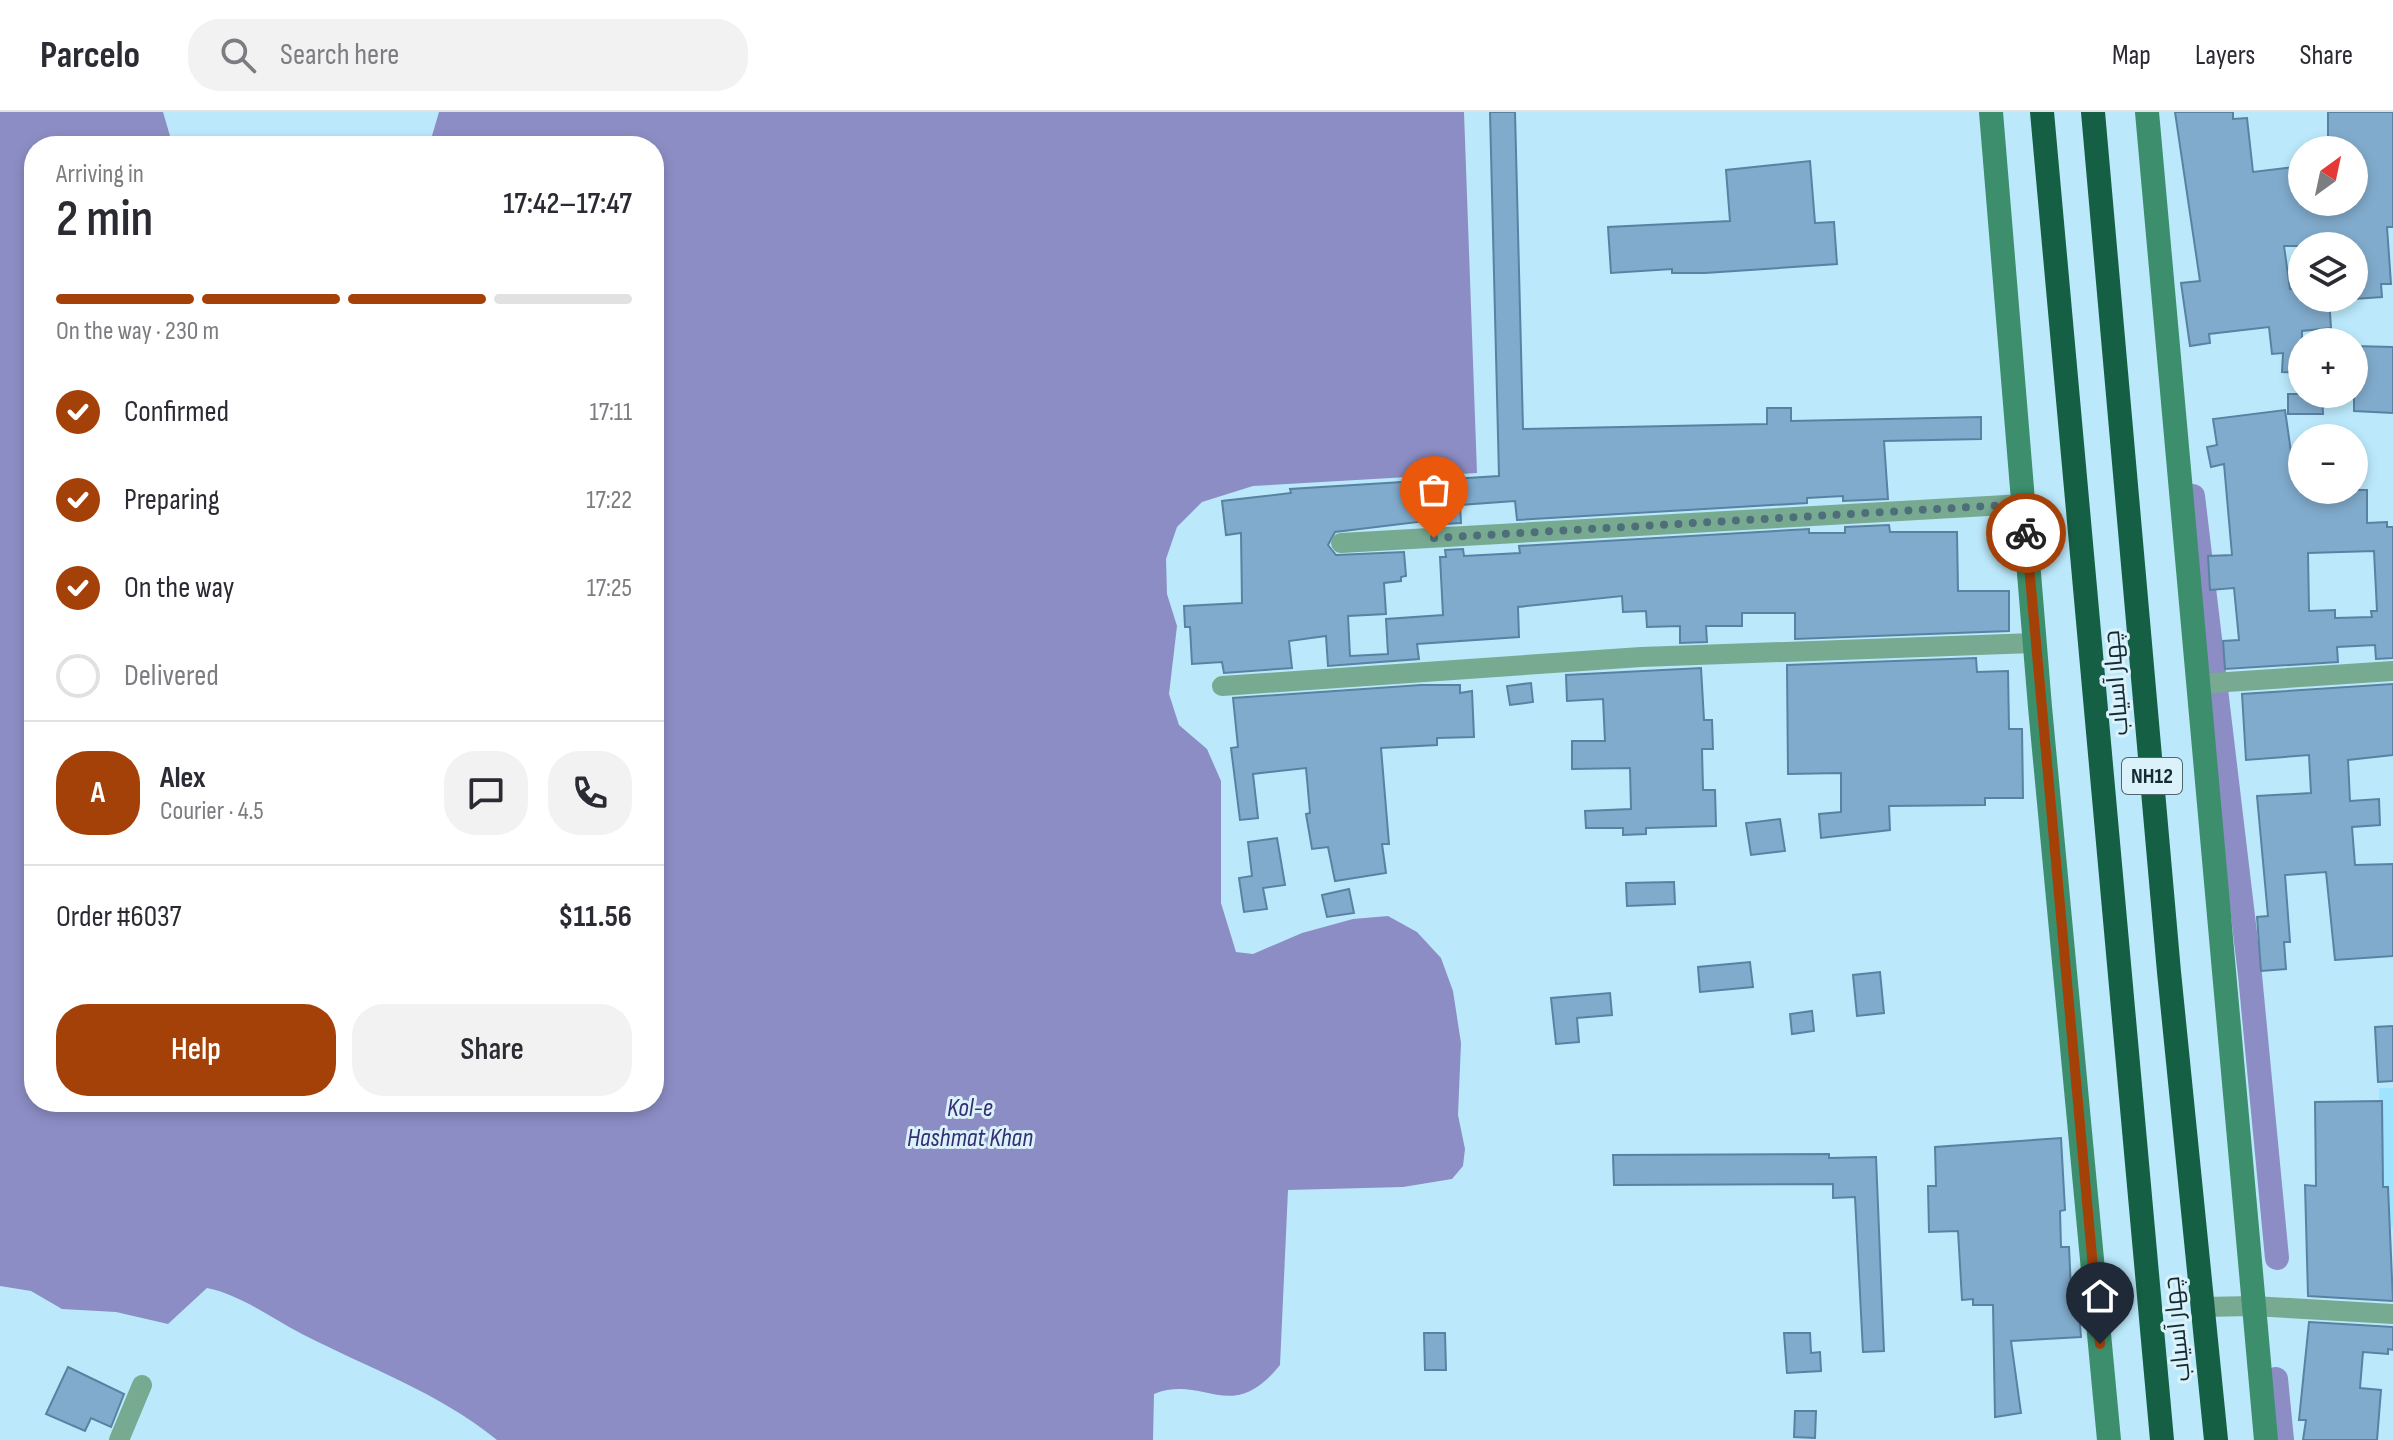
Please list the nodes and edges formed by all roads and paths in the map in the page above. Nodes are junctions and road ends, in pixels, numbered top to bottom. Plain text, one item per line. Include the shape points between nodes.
1 (1991, 112) edge
2 (2042, 112) edge
3 (2093, 112) edge
4 (2147, 112) edge
5 (2023, 504) junction
6 (1341, 543) dead end
7 (2035, 643) junction
8 (2393, 671) edge
9 (2210, 683) junction
10 (1222, 686) dead end
11 (2253, 1306) junction
12 (2203, 1307) junction
13 (2393, 1314) edge
14 (142, 1385) dead end
15 (119, 1440) edge
16 (2109, 1440) edge
17 (2162, 1440) edge
18 (2216, 1440) edge
19 (2266, 1440) edge

1 - 5 street
2 - 17 highway, چهار آسیاب / NH12
3 - 12 highway, چهار آسیاب / NH12
4 - 9 street
5 - 6 street
5 - 7 street
7 - 10 street via 1641,657
7 - 16 street
8 - 9 street
9 - 11 street
11 - 12 street
11 - 13 street
11 - 19 street
12 - 18 highway, چهار آسیاب / NH12
14 - 15 street

